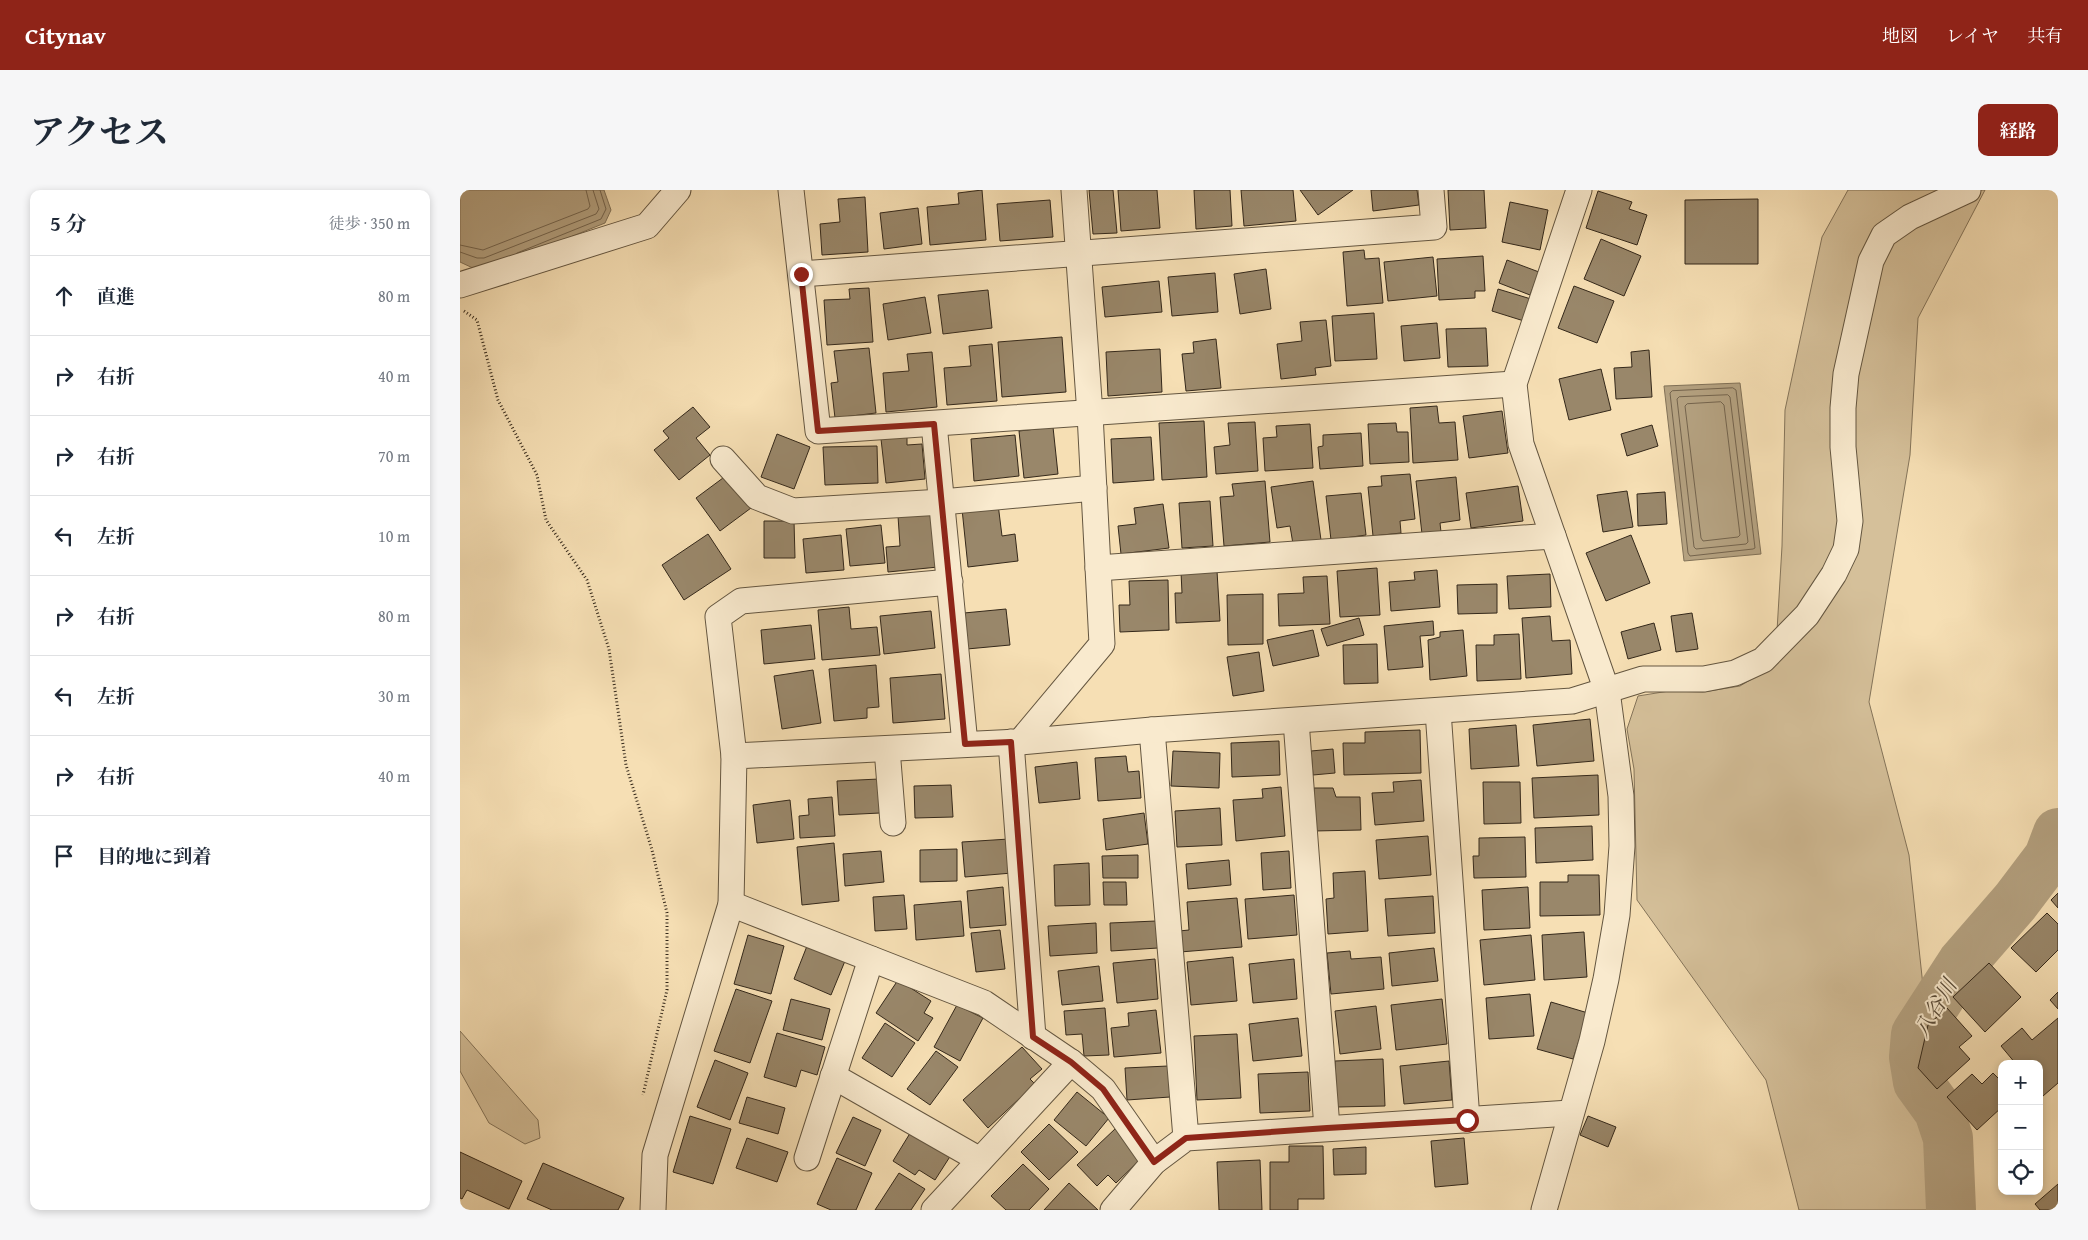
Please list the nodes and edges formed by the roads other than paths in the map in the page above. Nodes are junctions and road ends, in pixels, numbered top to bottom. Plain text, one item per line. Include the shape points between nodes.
1 (678, 190) edge
2 (791, 190) edge
3 (1074, 190) edge
4 (1431, 190) edge
5 (1579, 190) edge
6 (1968, 190) edge
7 (1079, 253) junction
8 (801, 274) junction
9 (460, 285) edge
10 (1514, 384) junction
11 (1090, 414) junction
12 (934, 424) junction
13 (723, 459) dead end
14 (1094, 488) junction
15 (942, 502) junction
16 (1553, 536) junction
17 (1098, 568) junction
18 (950, 582) junction
19 (1606, 691) junction
20 (1438, 710) junction
21 (1296, 720) junction
22 (1152, 730) junction
23 (1015, 742) junction
24 (965, 744) junction
25 (887, 748) junction
26 (734, 756) junction
27 (893, 823) dead end
28 (731, 904) junction
29 (871, 959) junction
30 (1033, 1037) junction
31 (1071, 1062) junction
32 (833, 1076) junction
33 (1570, 1113) junction
34 (1467, 1120) junction
35 (1327, 1128) junction
36 (1186, 1138) junction
37 (807, 1158) dead end
38 (980, 1160) junction
39 (1154, 1162) junction
40 (653, 1210) edge
41 (934, 1210) edge
42 (1113, 1210) edge
43 (1544, 1210) edge

1 - 9 street via 647,226
2 - 8 street
3 - 7 street
4 - 7 street via 1434,227
5 - 10 street
6 - 19 street via 1910,217 1884,235 1871,261 1846,374 1843,408 1850,521 1846,549 1807,615 1763,660 1735,673 1704,679 1643,679
7 - 8 street
7 - 11 street
8 - 12 street via 818,431
10 - 11 street
10 - 16 street via 1521,444
11 - 12 street
11 - 14 street
12 - 15 street
13 - 15 street via 757,497 793,511
14 - 15 street
14 - 17 street
15 - 18 street
16 - 17 street
16 - 19 street
17 - 23 street via 1102,644
18 - 24 street
18 - 26 street via 741,601 718,617
19 - 20 street via 1572,701
19 - 33 street via 1621,796 1622,846 1617,915 1592,1041
20 - 21 street
20 - 34 street
21 - 22 street
21 - 35 street
22 - 23 street
22 - 36 street
23 - 24 street
23 - 30 street
24 - 25 street
25 - 26 street
25 - 27 street
26 - 28 street
28 - 29 street
28 - 40 street via 655,1155
29 - 30 street via 984,1003
29 - 32 street
30 - 31 street
31 - 38 street
31 - 39 street via 1103,1089
32 - 37 street
32 - 38 street
33 - 34 street
33 - 43 street
34 - 35 street
35 - 36 street
36 - 39 street
38 - 41 street
39 - 42 street

